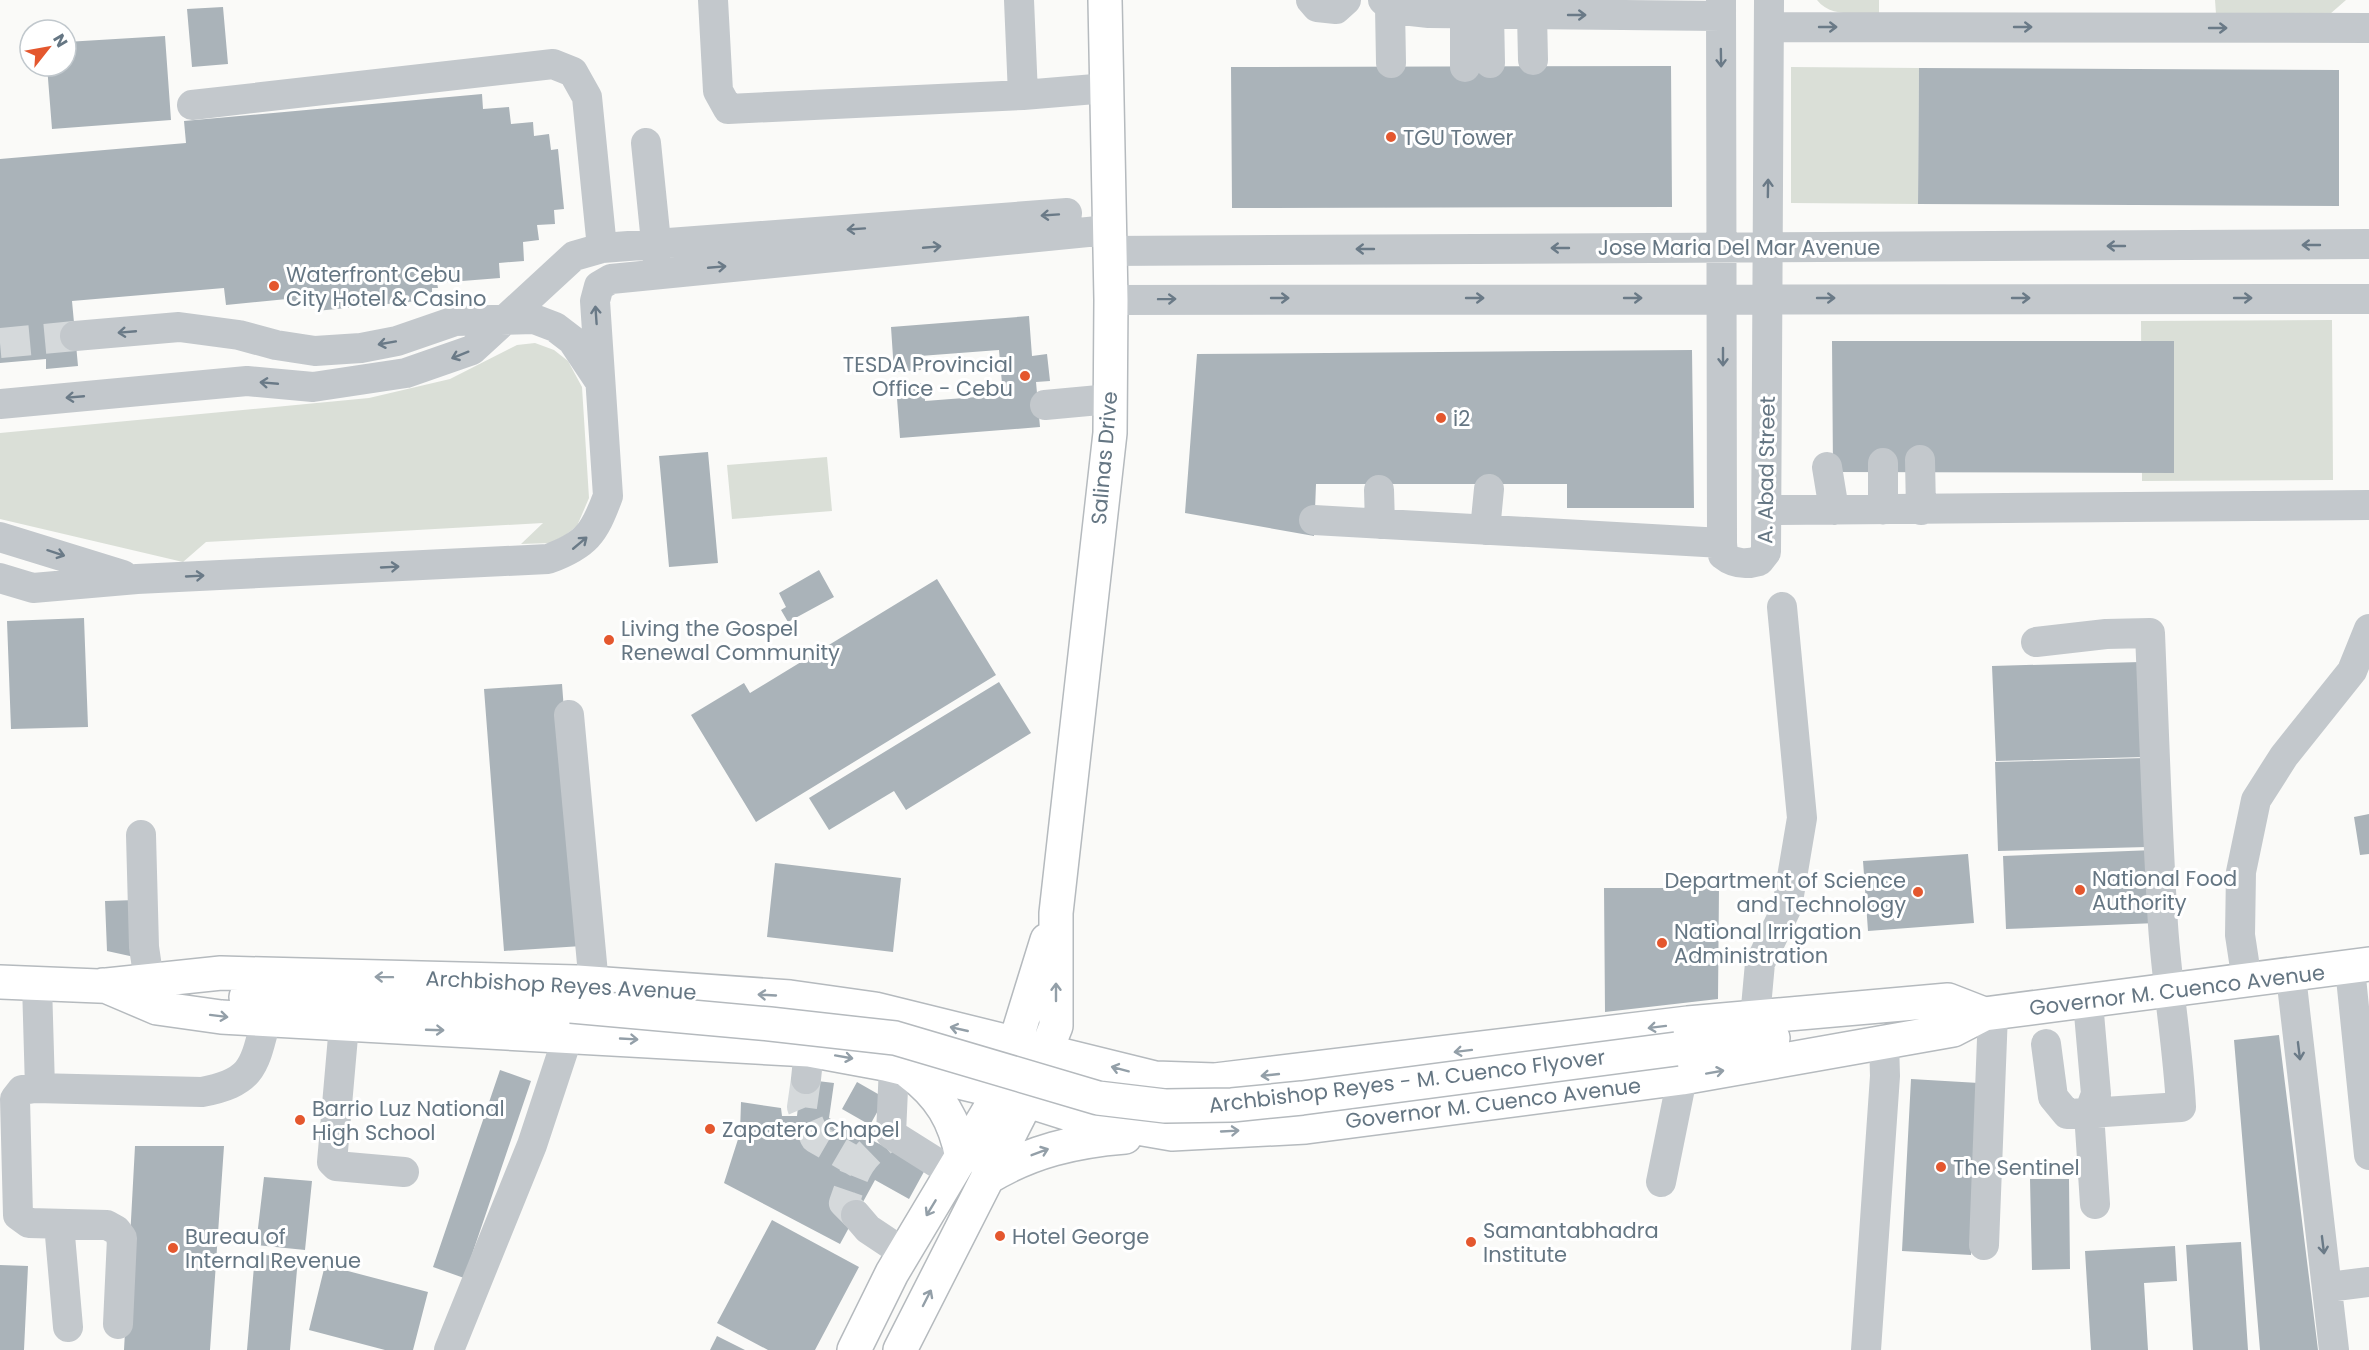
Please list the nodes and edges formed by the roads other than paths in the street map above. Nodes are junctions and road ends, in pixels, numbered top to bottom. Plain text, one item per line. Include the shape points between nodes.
1 (713, 0) edge
2 (1018, 0) edge
3 (1105, 0) edge
4 (1311, 0) edge
5 (1346, 0) edge
6 (1386, 3) edge
7 (1429, 6) edge
8 (1721, 8) edge
9 (1477, 13) junction
10 (1769, 13) edge
11 (1532, 14) junction
12 (2369, 28) edge
13 (1533, 60) dead end
14 (1391, 63) dead end
15 (1477, 65) dead end
16 (1107, 88) junction
17 (1023, 95) junction
18 (192, 105) dead end
19 (646, 143) dead end
20 (1109, 230) junction
21 (2369, 244) edge
22 (1723, 247) junction
23 (1768, 247) junction
24 (602, 248) junction
25 (658, 258) junction
26 (1723, 298) junction
27 (1767, 298) junction
28 (2369, 299) edge
29 (1111, 300) junction
30 (505, 319) junction
31 (75, 336) tunnel mouth
32 (600, 382) junction
33 (1110, 399) junction
34 (0, 404) edge
35 (1045, 405) dead end
36 (1904, 463) dead end
37 (1827, 467) dead end
38 (1489, 489) dead end
39 (1379, 490) dead end
40 (2369, 505) edge
41 (1767, 510) junction
42 (1834, 510) junction
43 (1904, 510) junction
44 (1314, 520) dead end
45 (1380, 524) junction
46 (1485, 530) junction
47 (0, 537) edge
48 (1722, 543) junction
49 (0, 578) edge
50 (137, 579) junction
51 (33, 588) junction
52 (0, 591) edge
53 (1782, 607) dead end
54 (2369, 629) edge
55 (2036, 642) dead end
56 (569, 715) dead end
57 (141, 835) dead end
58 (1056, 913) junction
59 (2359, 966) edge
60 (2291, 976) junction
61 (149, 981) junction
62 (2247, 981) junction
63 (0, 982) edge
64 (37, 984) junction
65 (102, 985) junction
66 (2169, 991) junction
67 (2080, 1003) junction
68 (577, 1009) junction
69 (888, 1013) junction
70 (1988, 1014) junction
71 (1755, 1018) junction
72 (266, 1020) junction
73 (344, 1025) junction
74 (1884, 1041) junction
75 (1016, 1042) junction
76 (2046, 1044) dead end
77 (1048, 1050) junction
78 (1679, 1064) junction
79 (895, 1066) junction
80 (1178, 1079) junction
81 (40, 1088) junction
82 (1013, 1097) junction
83 (2090, 1113) junction
84 (1169, 1134) junction
85 (2369, 1155) edge
86 (957, 1165) junction
87 (404, 1172) dead end
88 (987, 1178) junction
89 (1661, 1182) dead end
90 (2095, 1204) dead end
91 (856, 1215) tunnel mouth
92 (59, 1224) junction
93 (1984, 1245) dead end
94 (904, 1253) junction
95 (2369, 1282) edge
96 (2328, 1287) junction
97 (118, 1324) dead end
98 (68, 1327) dead end
99 (449, 1350) edge
100 (854, 1350) edge
101 (900, 1350) edge
102 (1866, 1350) edge
103 (2334, 1350) edge

1 - 17 street via 718,91 728,109
2 - 17 street
3 - 16 main road, Salinas Drive
4 - 5 street via 1317,6 1336,9
6 - 7 street via 1404,11
6 - 14 street
7 - 9 street
11 -> 8 street
8 -> 22 street, A. Abad Street
9 - 11 street
9 - 15 street
10 -> 12 street
23 -> 10 street, A. Abad Street
11 - 13 street
16 - 17 street
16 - 20 main road, Salinas Drive
18 - 24 street via 553,64 573,72 587,97
19 - 25 street
22 -> 20 street, Jose Maria Del Mar Avenue
20 - 25 street, Jose Maria Del Mar Avenue
20 - 29 main road, Salinas Drive
21 -> 23 street, Jose Maria Del Mar Avenue
22 - 23 street, Jose Maria Del Mar Avenue
22 - 26 street, A. Abad Street
23 - 27 street, A. Abad Street
24 - 25 street
24 - 30 street via 574,256
32 -> 25 street via 595,301 599,286
26 - 27 street
29 -> 26 street
26 -> 48 street, A. Abad Street
27 -> 28 street
27 - 41 street, A. Abad Street
29 - 33 main road, Salinas Drive
30 -> 31 street via 455,321 397,341 315,351 179,327
30 - 32 street via 534,319 555,327 572,340
30 -> 34 street via 472,350 406,373 366,381 314,387 247,381
50 -> 32 street via 548,559 573,549 587,539 598,523 608,496
33 - 35 street
33 - 58 main road, Salinas Drive via 1110,433
36 - 43 street
37 - 42 street
38 - 46 street
39 - 45 street
40 - 43 street
41 - 42 street
41 - 48 street, A. Abad Street via 1766,552 1759,561 1731,561 1723,555
42 - 43 street
44 - 45 street
45 - 46 street
46 - 48 street
47 -> 50 street
49 - 51 street
50 - 51 street
51 - 52 street
53 - 71 street via 1802,818 1787,907 1760,963
54 - 62 street via 2352,671 2283,756 2256,801 2241,872 2240,935
55 - 66 street via 2150,633
56 - 68 street
57 - 61 street via 144,946
58 - 75 main road, Salinas Drive
77 -> 58 main road, Salinas Drive via 1056,1026
59 - 60 main road, Governor M. Cuenco Avenue
59 - 85 street
60 - 62 main road, Governor M. Cuenco Avenue
60 -> 96 street
61 - 65 main road, Archbishop Reyes Avenue
68 -> 61 main road, Archbishop Reyes Avenue via 577,982 221,974
62 - 66 main road, Governor M. Cuenco Avenue
63 - 64 main road, Archbishop Reyes Avenue
64 - 65 main road, Archbishop Reyes Avenue
64 - 81 street
65 - 68 main road, Archbishop Reyes Avenue via 243,997
65 -> 72 main road, Archbishop Reyes Avenue via 157,1008
66 - 67 main road, Governor M. Cuenco Avenue
66 - 83 street via 2178,1045 2181,1107
67 - 70 main road, Governor M. Cuenco Avenue
67 - 83 street via 2080,1092
69 -> 68 main road, Archbishop Reyes Avenue via 790,997
73 -> 68 main road, Archbishop Reyes Avenue
68 - 78 main road, Archbishop Reyes - M. Cuenco Flyover, bridge via 895,1038 1098,1098 1165,1106 1232,1105
68 -> 79 main road, Archbishop Reyes Avenue via 807,1065
68 - 99 street via 532,1145
75 -> 69 main road, Archbishop Reyes Avenue
69 - 79 main road via 898,1023 902,1036
70 - 71 main road, Governor M. Cuenco Avenue via 1948,1000
70 - 74 main road, Governor M. Cuenco Avenue via 1953,1030
70 - 78 main road, Governor M. Cuenco Avenue
70 - 93 street
71 -> 80 main road, Governor M. Cuenco Avenue via 1275,1075
72 - 73 main road, Archbishop Reyes Avenue
72 - 81 street via 254,1066 229,1087 201,1092
73 - 87 street via 332,1162 336,1166
78 -> 74 main road, Governor M. Cuenco Avenue
74 - 102 street via 1885,1076
75 - 77 main road, Governor M. Cuenco Avenue
75 - 82 main road, Salinas Drive
76 - 83 street via 2053,1097 2067,1114
80 -> 77 main road, Governor M. Cuenco Avenue via 1155,1078
77 - 82 main road, Salinas Drive
84 -> 78 main road, Governor M. Cuenco Avenue via 1306,1127
78 - 89 street
79 - 82 main road, Archbishop Reyes Avenue
79 - 86 main road via 942,1101 955,1128
79 - 86 street via 891,1134
80 - 84 main road via 1164,1088 1156,1104 1158,1117
81 - 92 street via 22,1090 15,1100 18,1215 29,1223
82 - 84 main road, Governor M. Cuenco Avenue via 1085,1119
82 - 86 main road
82 - 88 main road
83 - 90 street
88 -> 84 main road via 1015,1162 1060,1146
86 -> 94 main road
101 -> 88 main road
91 - 94 street via 868,1229
92 - 97 street via 107,1225 122,1238
92 - 98 street
94 - 100 main road
95 - 96 street
96 - 103 street

